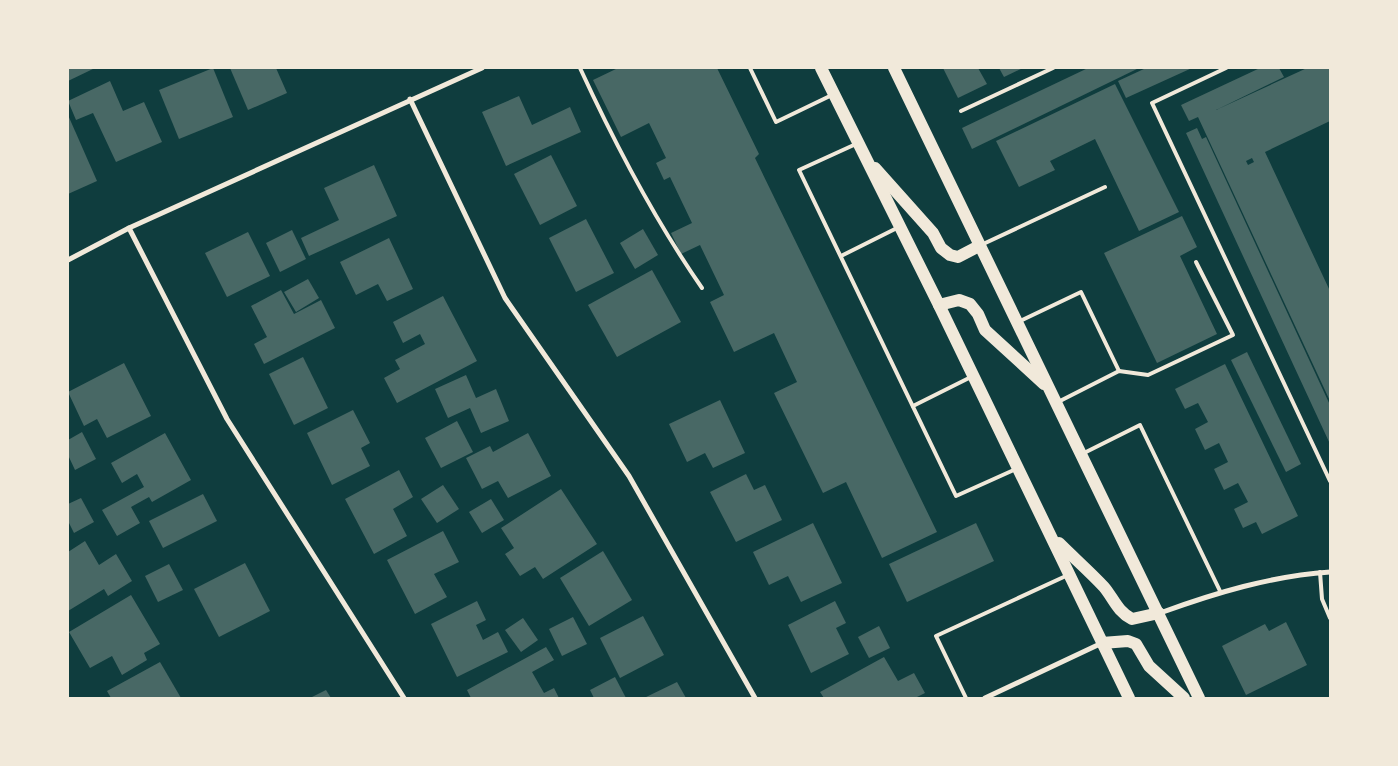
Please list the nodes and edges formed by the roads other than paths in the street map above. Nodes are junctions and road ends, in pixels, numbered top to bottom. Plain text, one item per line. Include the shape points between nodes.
1 (482, 68) edge
2 (580, 68) edge
3 (750, 68) edge
4 (821, 68) edge
5 (894, 68) edge
6 (1053, 68) edge
7 (1226, 68) edge
8 (834, 94) junction
9 (410, 99) junction
10 (961, 111) dead end
11 (861, 149) junction
12 (1105, 187) dead end
13 (900, 227) junction
14 (129, 228) junction
15 (979, 246) junction
16 (840, 256) junction
17 (68, 260) edge
18 (1196, 262) dead end
19 (702, 288) dead end
20 (939, 305) junction
21 (1018, 322) junction
22 (1119, 371) junction
23 (974, 376) junction
24 (1050, 388) junction
25 (1057, 403) junction
26 (913, 406) junction
27 (1082, 454) junction
28 (1018, 468) junction
29 (1330, 481) edge
30 (1052, 536) junction
31 (1320, 572) junction
32 (1330, 572) edge
33 (1070, 574) junction
34 (1220, 591) junction
35 (1159, 614) junction
36 (1330, 618) edge
37 (1102, 643) junction
38 (404, 698) edge
39 (755, 698) edge
40 (966, 698) edge
41 (985, 698) edge
42 (1129, 698) edge
43 (1184, 698) edge
44 (1199, 698) edge

1 - 9 street
2 - 19 lane via 611,134 671,243
3 - 8 lane via 776,122
4 - 8 main road
5 - 15 main road
6 - 10 lane
7 - 29 lane via 1152,102
8 - 11 main road
9 - 14 street
9 - 39 street via 504,298 629,476
11 - 13 main road
11 - 15 main road via 933,233 941,248 958,257
11 - 16 lane via 800,170
12 - 15 lane
13 - 16 lane
13 - 20 main road
14 - 17 street
14 - 38 street via 228,419
15 - 21 main road
16 - 26 lane
18 - 22 lane via 1233,335 1148,374
20 - 23 main road
20 - 24 main road via 959,300 970,304 985,330
21 - 22 lane via 1081,292
21 - 24 main road
22 - 25 lane
23 - 26 lane
23 - 28 main road
24 - 25 main road
25 - 27 main road
26 - 28 lane via 956,496
27 - 34 lane via 1140,425
27 - 35 main road
28 - 30 main road
30 - 33 main road
30 - 35 main road via 1106,589 1124,614 1132,619
31 - 32 street
31 - 34 street
31 - 36 lane via 1322,599
33 - 37 main road
33 - 40 lane via 936,636
34 - 35 street
35 - 44 main road
37 - 41 street
37 - 42 main road
37 - 43 main road via 1136,644 1150,666

